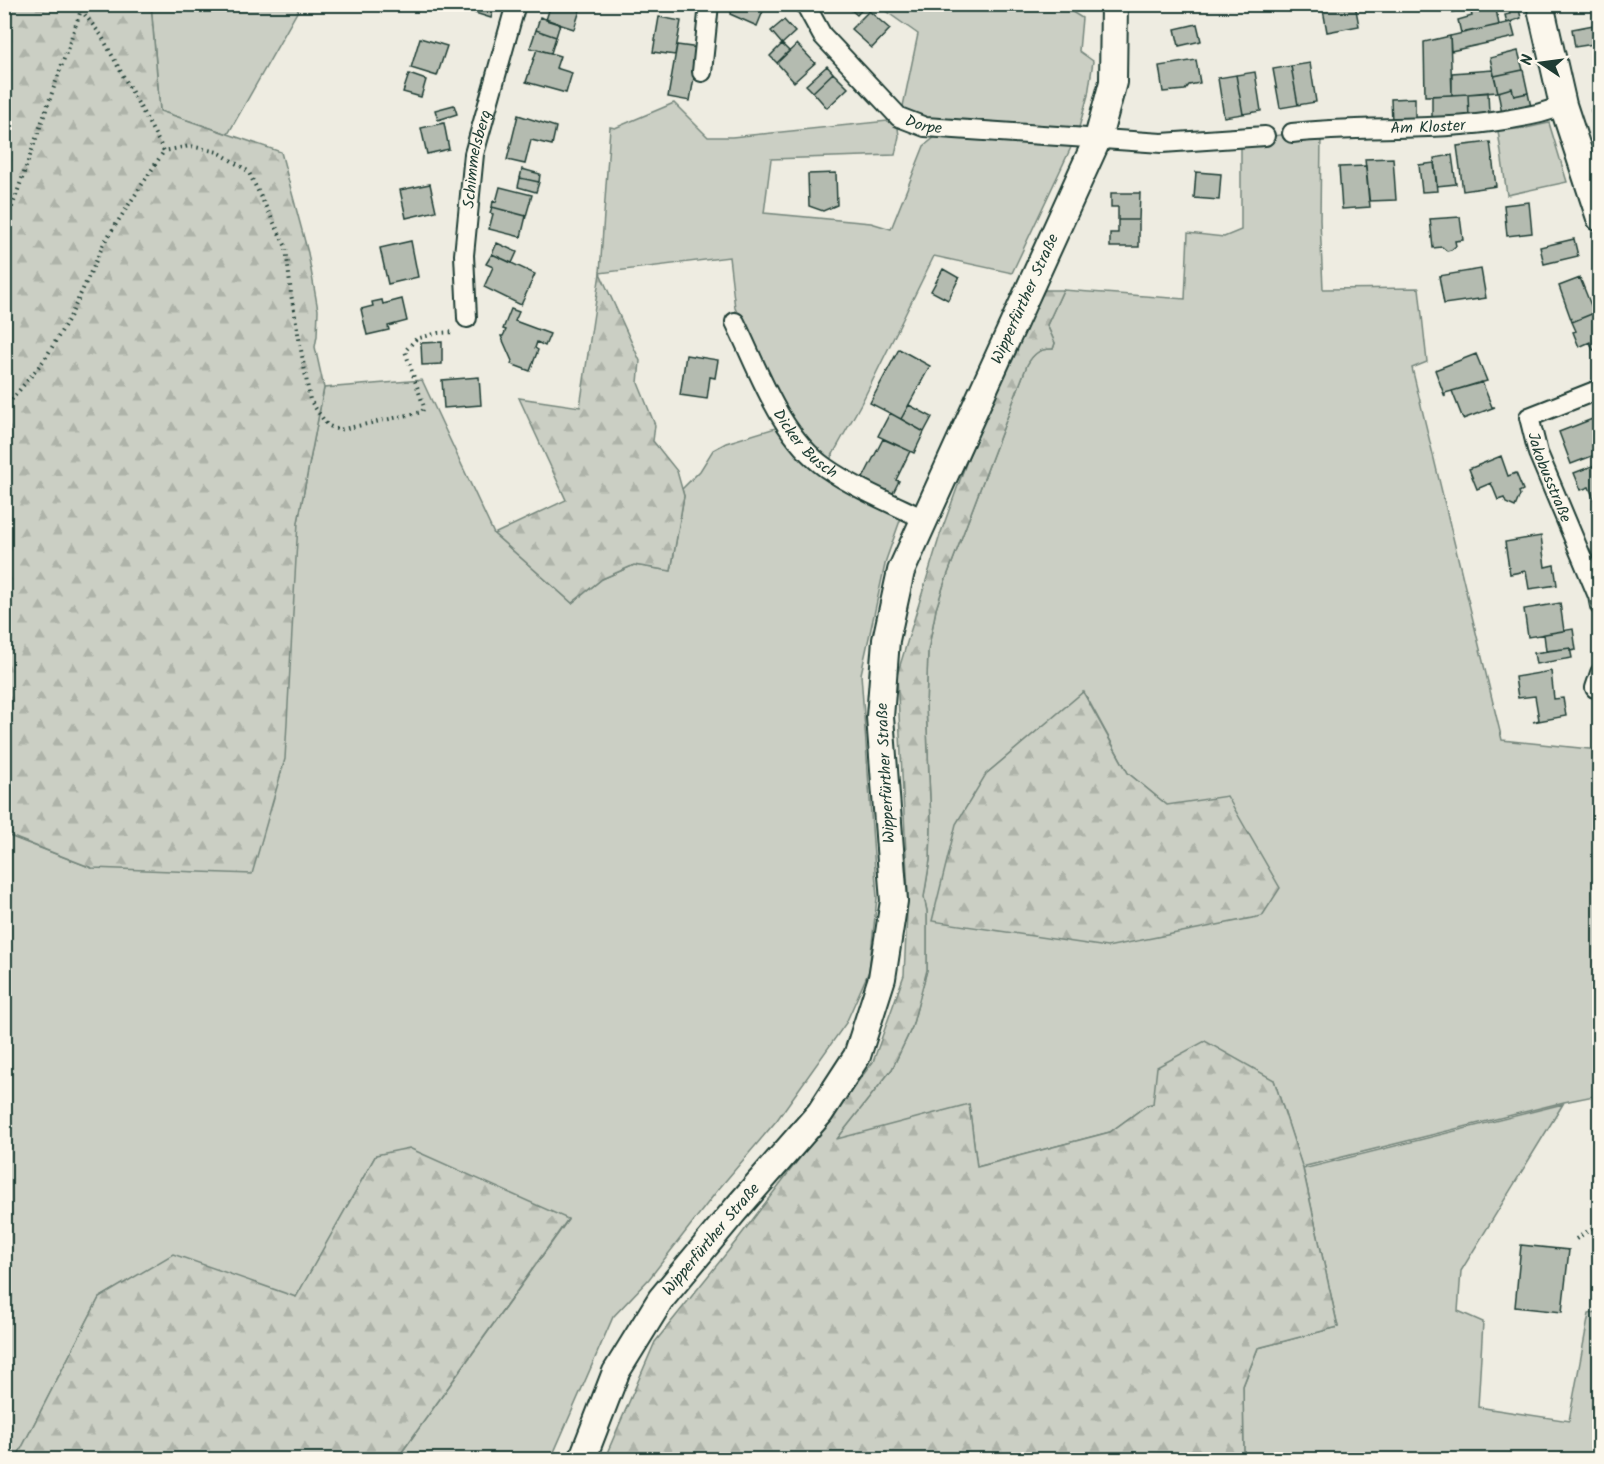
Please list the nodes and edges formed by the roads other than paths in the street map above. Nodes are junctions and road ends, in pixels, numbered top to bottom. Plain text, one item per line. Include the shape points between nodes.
1 (516, 4) edge
2 (709, 4) edge
3 (806, 4) edge
4 (1114, 4) edge
5 (1540, 4) edge
6 (702, 72) dead end
7 (1563, 105) junction
8 (1292, 133) dead end
9 (1266, 136) dead end
10 (1098, 138) junction
11 (1599, 218) edge
12 (467, 318) road end
13 (735, 322) dead end
14 (1599, 389) edge
15 (924, 519) junction
16 (1599, 606) edge
17 (582, 1460) edge

1 - 12 street, Schimmelsberg via 474,154 464,255
2 - 6 street
3 - 10 street, Dorpe via 822,35 899,117 925,127 953,130
4 - 10 main road, Wipperfürther Straße via 1113,82
5 - 7 main road
7 - 8 street, Am Kloster via 1547,113 1432,129
7 - 11 main road
9 - 10 street via 1162,143
10 - 15 main road, Wipperfürther Straße
13 - 15 street, Dicker Busch via 785,426 814,459 837,475
14 - 16 street, Jakobusstraße via 1529,417 1538,453
15 - 17 main road, Wipperfürther Straße via 901,571 886,640 880,717 894,901 882,978 857,1056 820,1113 661,1299 616,1372

